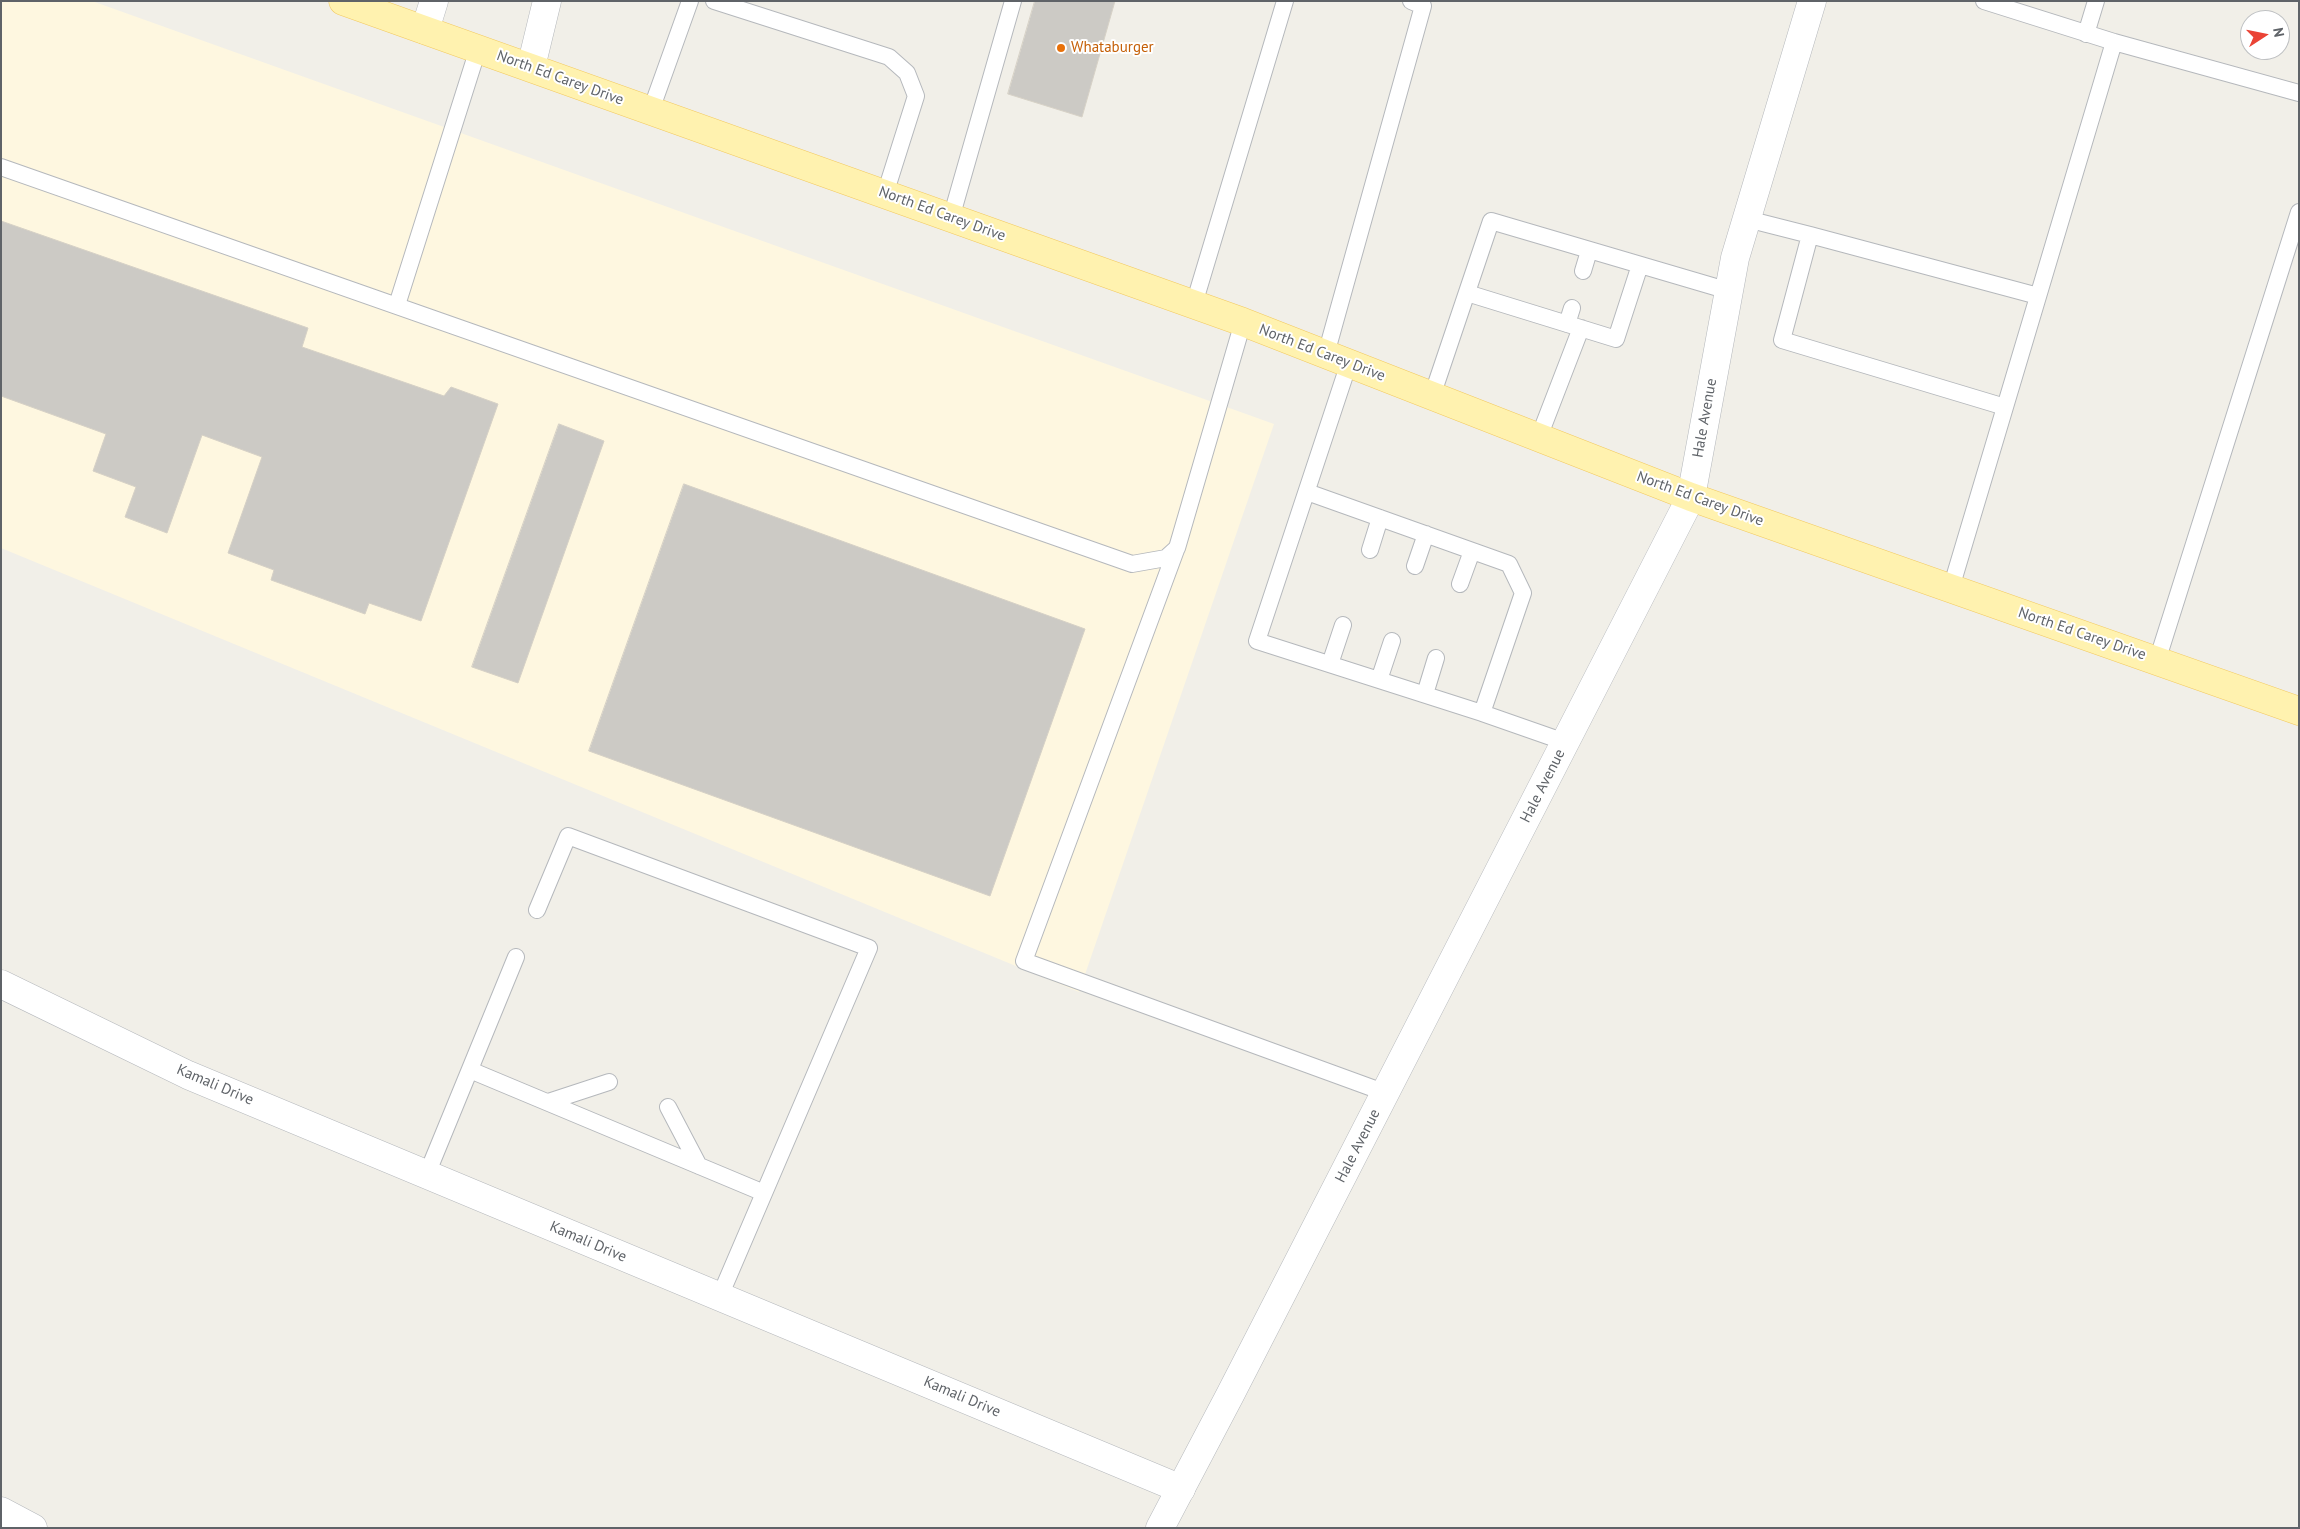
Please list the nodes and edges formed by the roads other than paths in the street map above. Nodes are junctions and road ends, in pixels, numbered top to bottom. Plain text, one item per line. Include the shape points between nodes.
1 (343, 1) edge
2 (434, 1) edge
3 (547, 1) edge
4 (690, 1) edge
5 (714, 1) edge
6 (1013, 1) edge
7 (1285, 1) edge
8 (1411, 1) edge
9 (1812, 1) edge
10 (1984, 1) edge
11 (2096, 1) edge
12 (424, 30) junction
13 (2086, 34) junction
14 (2114, 42) junction
15 (478, 49) junction
16 (531, 67) junction
17 (2299, 93) edge
18 (651, 110) junction
19 (1, 167) edge
20 (884, 194) junction
21 (2299, 212) edge
22 (951, 218) junction
23 (1746, 219) junction
24 (1810, 235) junction
25 (1588, 251) junction
26 (1640, 265) junction
27 (1583, 271) dead end
28 (1728, 291) junction
29 (1467, 293) junction
30 (2038, 296) junction
31 (1194, 304) junction
32 (397, 305) junction
33 (1573, 320) junction
34 (1244, 322) junction
35 (1337, 359) junction
36 (1432, 396) junction
37 (2005, 407) junction
38 (1538, 437) junction
39 (1307, 492) junction
40 (1691, 497) junction
41 (1380, 518) junction
42 (1426, 534) junction
43 (1177, 548) junction
44 (1370, 550) dead end
45 (1472, 551) junction
46 (1415, 566) dead end
47 (1460, 584) dead end
48 (1951, 588) junction
49 (1344, 624) dead end
50 (1392, 640) dead end
51 (1436, 658) dead end
52 (2157, 660) junction
53 (1330, 664) junction
54 (1379, 680) junction
55 (1425, 694) junction
56 (2299, 710) edge
57 (1482, 713) junction
58 (1565, 742) junction
59 (537, 910) dead end
60 (516, 957) dead end
61 (1, 984) edge
62 (470, 1070) junction
63 (609, 1082) dead end
64 (1386, 1093) junction
65 (548, 1102) junction
66 (668, 1107) dead end
67 (699, 1166) junction
68 (427, 1174) junction
69 (764, 1193) junction
70 (720, 1296) junction
71 (1181, 1489) junction
72 (1, 1511) edge
73 (33, 1528) edge
74 (1160, 1528) edge

1 - 12 main road, North Ed Carey Drive
2 - 12 street
3 - 16 street
4 - 18 lane
5 - 20 lane via 889,57 907,73 916,96
6 - 22 lane
7 - 31 lane
8 - 35 lane via 1423,6
9 - 23 street, Hale Avenue
10 - 13 lane
11 - 13 lane
12 - 15 main road, North Ed Carey Drive
13 - 14 lane
14 - 17 lane
14 - 30 lane
15 - 16 main road, North Ed Carey Drive
15 - 32 lane
16 - 18 main road, North Ed Carey Drive
18 - 20 main road, North Ed Carey Drive
19 - 32 lane
20 - 22 main road, North Ed Carey Drive
21 - 52 lane
22 - 31 main road, North Ed Carey Drive
23 - 24 lane
23 - 28 street, Hale Avenue
24 - 30 lane
24 - 37 lane via 1782,340
25 - 26 lane
25 - 27 lane
25 - 29 lane via 1491,221
26 - 28 lane
26 - 33 lane via 1616,338
28 - 40 street, Hale Avenue
29 - 33 lane
29 - 36 lane
30 - 37 lane
31 - 34 main road, North Ed Carey Drive
32 - 43 lane via 1132,564 1166,558
33 - 38 lane
34 - 35 main road, North Ed Carey Drive
34 - 43 lane
35 - 36 main road, North Ed Carey Drive
35 - 39 lane
36 - 38 main road, North Ed Carey Drive
37 - 48 lane
38 - 40 main road, North Ed Carey Drive
39 - 41 lane
39 - 53 lane via 1257,641
40 - 48 main road, North Ed Carey Drive
40 - 58 street, Hale Avenue
41 - 42 lane
41 - 44 lane
42 - 45 lane
42 - 46 lane
43 - 64 lane via 1024,961
45 - 47 lane
45 - 57 lane via 1509,564 1523,593
48 - 52 main road, North Ed Carey Drive
49 - 53 lane
50 - 54 lane
51 - 55 lane
52 - 56 main road, North Ed Carey Drive
53 - 54 lane
54 - 55 lane
55 - 57 lane
57 - 58 lane
58 - 64 street, Hale Avenue
59 - 69 lane via 568,836 869,948
60 - 62 lane
61 - 68 street, Kamali Drive via 188,1075
62 - 65 lane
62 - 68 lane
63 - 65 lane
64 - 71 street, Hale Avenue
65 - 67 lane
66 - 67 lane
67 - 69 lane
68 - 70 street, Kamali Drive
69 - 70 lane
70 - 71 street, Kamali Drive
71 - 74 street, Hale Avenue
72 - 73 street

